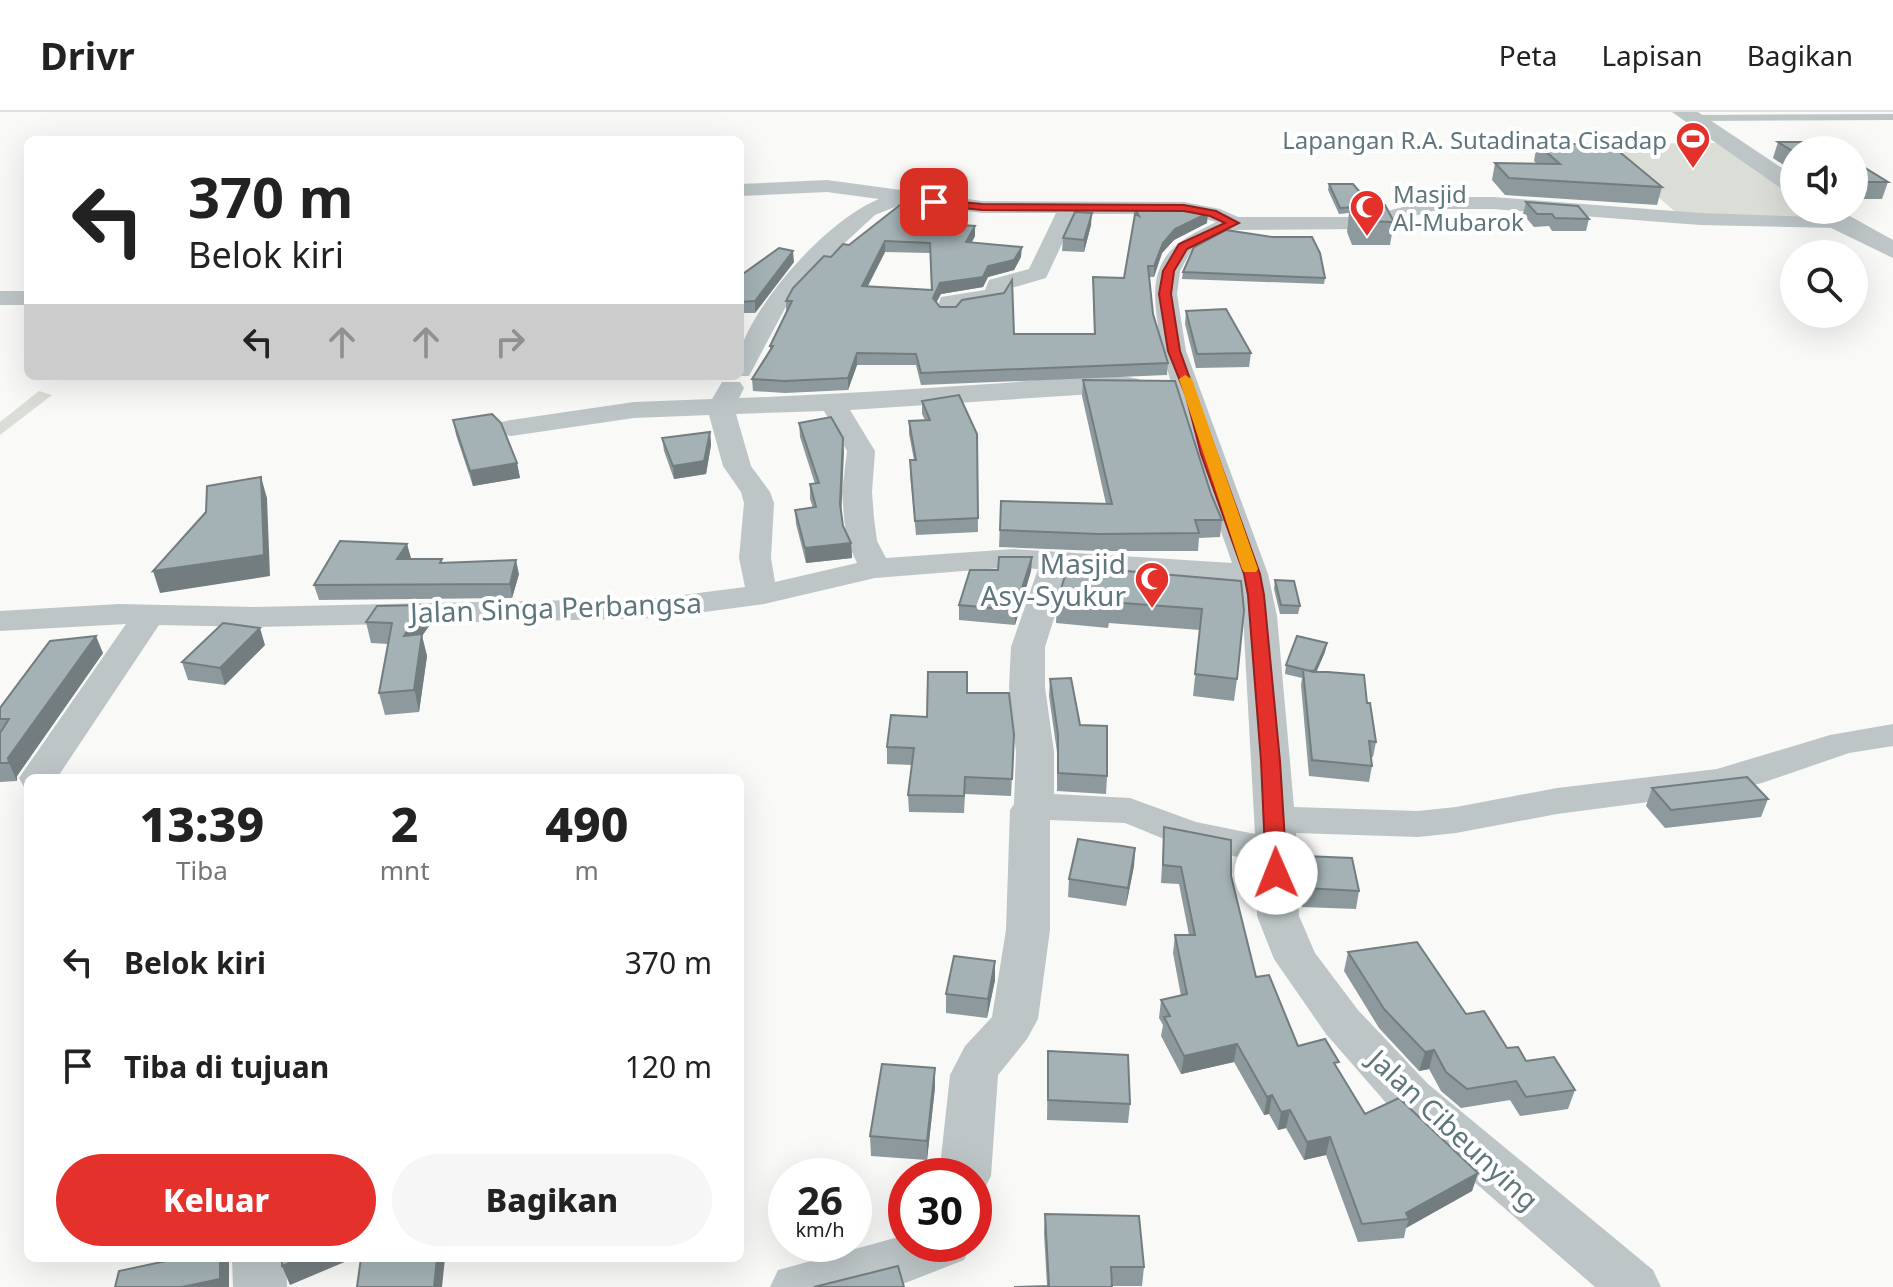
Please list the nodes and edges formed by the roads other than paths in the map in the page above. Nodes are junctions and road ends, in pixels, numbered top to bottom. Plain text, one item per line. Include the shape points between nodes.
1 (1688, 115) edge
2 (1893, 117) edge
3 (1780, 177) edge
4 (744, 190) edge
5 (901, 197) junction
6 (1068, 209) junction
7 (1780, 217) edge
8 (1234, 223) junction
9 (1845, 224) edge
10 (1893, 250) edge
11 (0, 298) edge
12 (24, 298) edge
13 (948, 310) edge
14 (744, 364) edge
15 (735, 380) edge
16 (1188, 386) junction
17 (833, 403) junction
18 (721, 407) junction
19 (511, 428) dead end
20 (1056, 560) junction
21 (875, 568) junction
22 (1252, 574) junction
23 (764, 594) junction
24 (150, 614) junction
25 (0, 621) edge
26 (1893, 735) edge
27 (41, 774) edge
28 (1034, 806) junction
29 (1275, 835) junction
30 (967, 1158) edge
31 (259, 1262) edge
32 (899, 1262) edge
33 (260, 1287) edge
34 (797, 1287) edge
35 (1634, 1287) edge

1 - 2 lane
1 - 3 street
4 - 5 street via 827,186
5 - 6 street via 982,207
5 - 14 street via 868,211 802,270 781,295
6 - 8 street via 1184,208
6 - 13 street via 1031,279 1002,282 995,296 949,302
7 - 8 street, Jalan Cibeunying via 1700,219 1454,202 1365,223
8 - 16 street, Jalan Cibeunying via 1183,247 1169,271 1165,294 1174,351
9 - 10 street
11 - 12 street
15 - 18 street
16 - 17 street via 1082,385
16 - 22 street, Jalan Cibeunying
17 - 18 street
17 - 21 street via 861,451 859,518 862,541
18 - 19 street via 607,412
18 - 23 street via 738,469 759,501 754,549
20 - 21 street, Jalan Singa Perbangsa via 977,559
20 - 22 street, Jalan Singa Perbangsa
20 - 28 street via 1028,647
21 - 23 street, Jalan Singa Perbangsa
22 - 29 street, Jalan Cibeunying via 1260,616
23 - 24 street, Jalan Singa Perbangsa via 600,611
24 - 25 street, Jalan Singa Perbangsa
24 - 27 street
26 - 29 street via 1843,743 1732,778 1456,820
28 - 29 street via 1130,811 1188,834
28 - 30 street via 1028,930 1015,1019 974,1074
29 - 35 street, Jalan Cibeunying via 1278,916 1296,959 1342,1022 1411,1098
31 - 33 street
32 - 34 street

